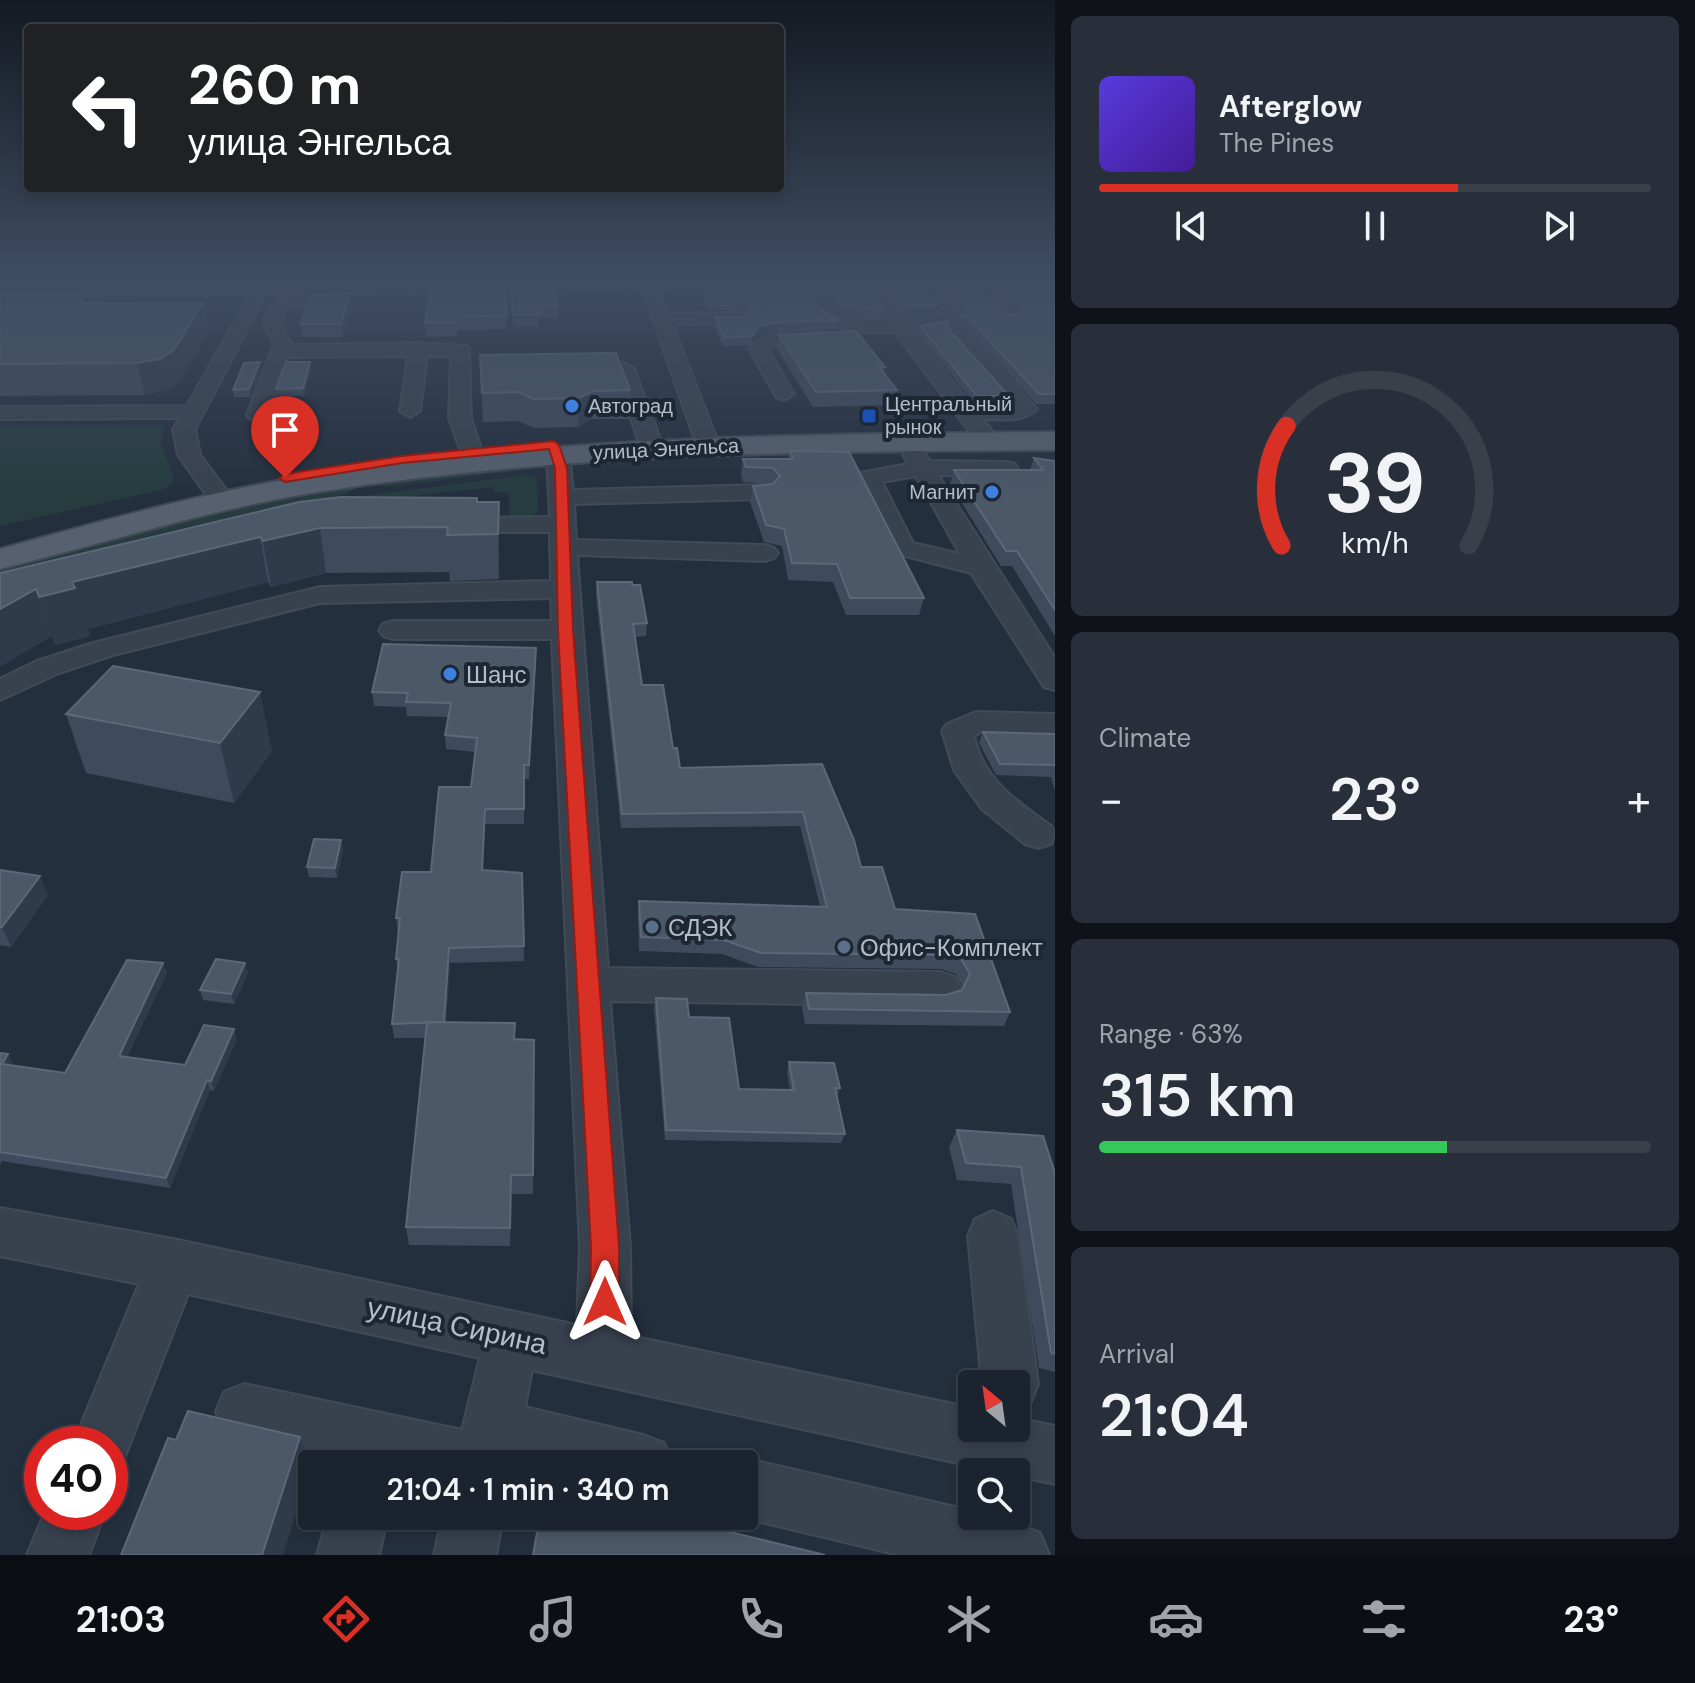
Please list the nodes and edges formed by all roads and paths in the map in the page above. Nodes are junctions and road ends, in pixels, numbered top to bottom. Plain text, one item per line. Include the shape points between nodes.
1 (226, 353) edge
2 (279, 353) edge
3 (418, 353) edge
4 (460, 353) edge
5 (671, 353) edge
6 (759, 353) edge
7 (920, 353) edge
8 (976, 353) edge
9 (624, 369) edge
10 (784, 394) dead end
11 (410, 411) dead end
12 (193, 412) junction
13 (0, 413) edge
14 (257, 415) dead end
15 (974, 422) junction
16 (1055, 431) edge
17 (903, 437) junction
18 (1055, 441) edge
19 (708, 442) junction
20 (651, 444) junction
21 (556, 450) junction
22 (471, 452) junction
23 (1010, 455) junction
24 (1033, 462) edge
25 (923, 468) junction
26 (762, 492) edge
27 (219, 497) junction
28 (563, 523) junction
29 (424, 525) edge
30 (0, 546) edge
31 (765, 553) dead end
32 (0, 559) edge
33 (981, 567) junction
34 (565, 589) junction
35 (393, 630) dead end
36 (566, 630) junction
37 (1055, 681) edge
38 (0, 691) edge
39 (1055, 724) edge
40 (1038, 835) dead end
41 (589, 984) junction
42 (940, 989) dead end
43 (0, 1232) edge
44 (993, 1236) dead end
45 (173, 1265) junction
46 (512, 1338) junction
47 (604, 1358) junction
48 (1008, 1370) edge
49 (244, 1412) dead end
50 (109, 1426) edge
51 (1030, 1443) edge
52 (369, 1450) edge
53 (487, 1450) edge
54 (758, 1491) edge
55 (68, 1530) edge
56 (354, 1530) edge
57 (470, 1530) edge
58 (58, 1555) edge
59 (348, 1555) edge
60 (465, 1555) edge
61 (1018, 1555) edge

1 - 12 street
2 - 14 street
3 - 11 street
4 - 22 street via 460,418
5 - 19 street
6 - 10 street
7 - 15 street
8 - 15 street via 1027,409
9 - 20 street
12 - 13 street
12 - 27 street via 184,429 185,449
15 - 16 main road, улица Энгельса
15 - 17 main road, улица Энгельса
17 - 19 main road, улица Энгельса
17 - 23 main road, улица Энгельса
17 - 25 street
18 - 23 main road, улица Энгельса
19 - 20 main road, улица Энгельса
20 - 21 main road, улица Энгельса
21 - 22 main road, улица Энгельса
21 - 27 main road, улица Энгельса
21 - 28 street
22 - 27 main road, улица Энгельса via 339,469
23 - 24 street
23 - 25 street
25 - 33 street
25 - 33 street via 868,478 903,548
26 - 28 street
27 - 30 main road, улица Энгельса
27 - 32 main road, улица Энгельса
28 - 29 street
28 - 31 street
28 - 34 street
33 - 37 street
34 - 36 street
34 - 38 street via 320,595 103,649 48,667
35 - 36 street
36 - 41 street
39 - 40 street via 976,722 958,731 972,777 986,796
41 - 42 street
41 - 47 street via 605,1247
43 - 45 street, улица Сирина
44 - 48 street
45 - 46 street, улица Сирина
45 - 50 street
46 - 47 street, улица Сирина
46 - 53 street
47 - 51 street, улица Сирина
49 - 52 street
54 - 61 street
55 - 58 street
56 - 59 street
57 - 60 street

